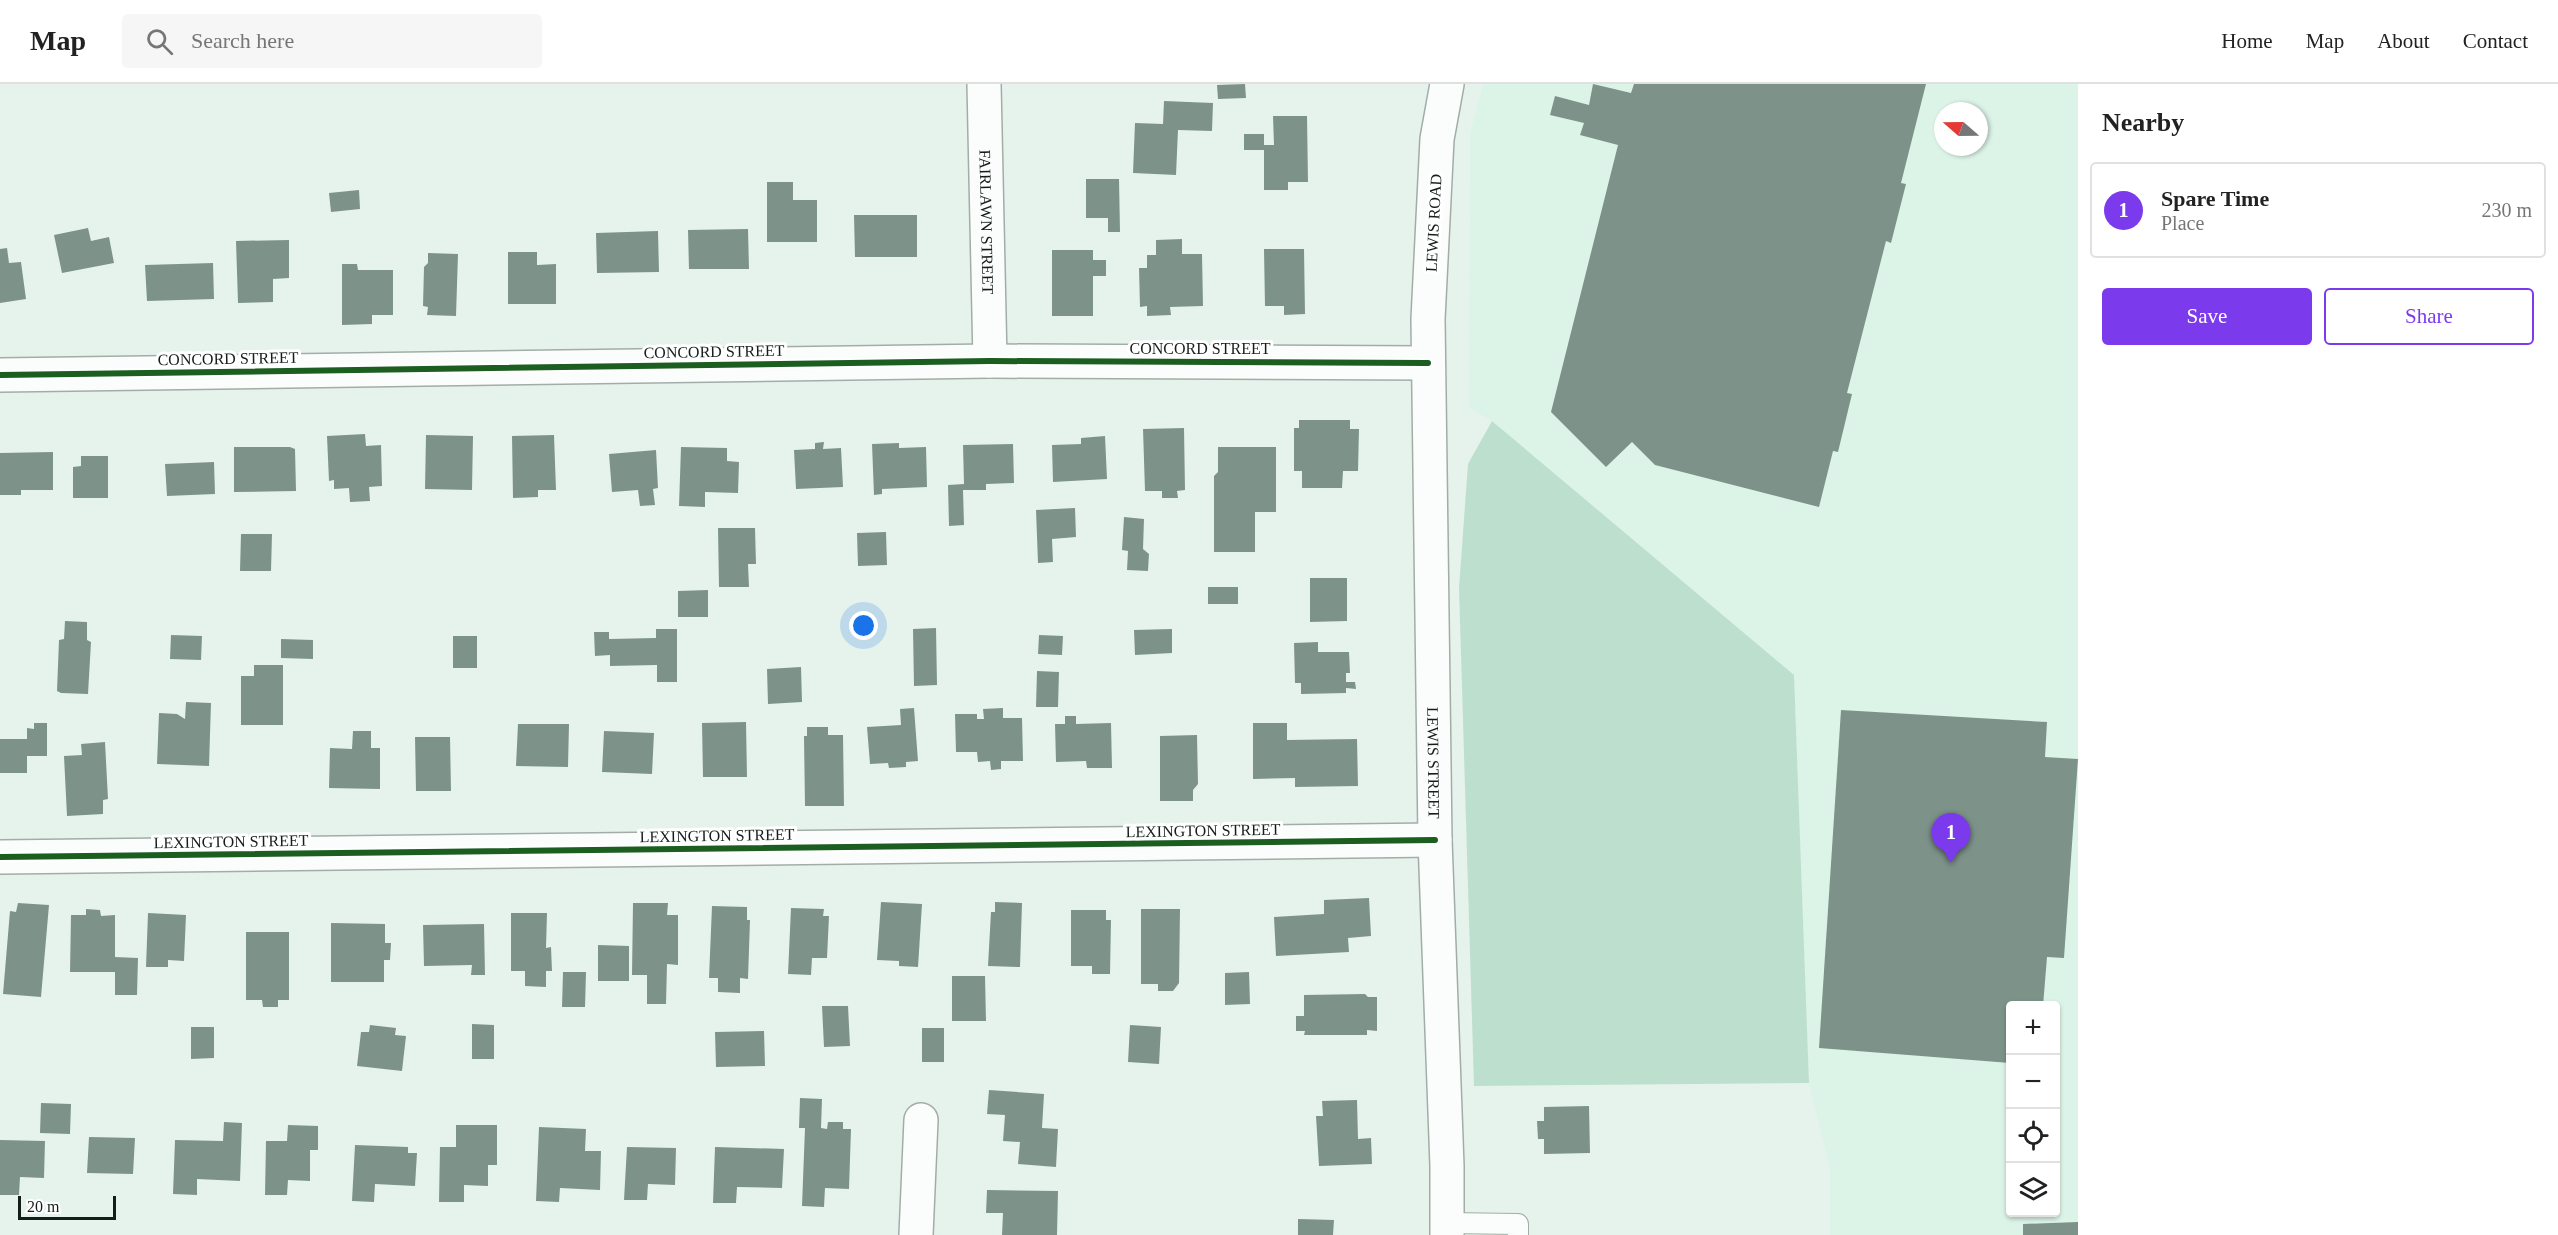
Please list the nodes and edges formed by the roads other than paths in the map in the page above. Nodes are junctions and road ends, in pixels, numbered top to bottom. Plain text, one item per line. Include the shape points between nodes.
1 (984, 84) edge
2 (1447, 84) edge
3 (990, 361) junction
4 (1428, 363) junction
5 (0, 375) edge
6 (1435, 840) junction
7 (0, 857) edge
8 (921, 1120) dead end
9 (1447, 1229) edge
10 (916, 1235) edge
11 (1518, 1235) edge

1 - 3 street, FAIRLAWN STREET
2 - 4 street, LEWIS ROAD via 1437,139
3 - 4 street, CONCORD STREET
3 - 5 street, CONCORD STREET
4 - 6 street, LEWIS STREET
6 - 7 street, LEXINGTON STREET
6 - 9 street, LEWIS STREET
8 - 10 street
9 - 11 lane via 1518,1224

